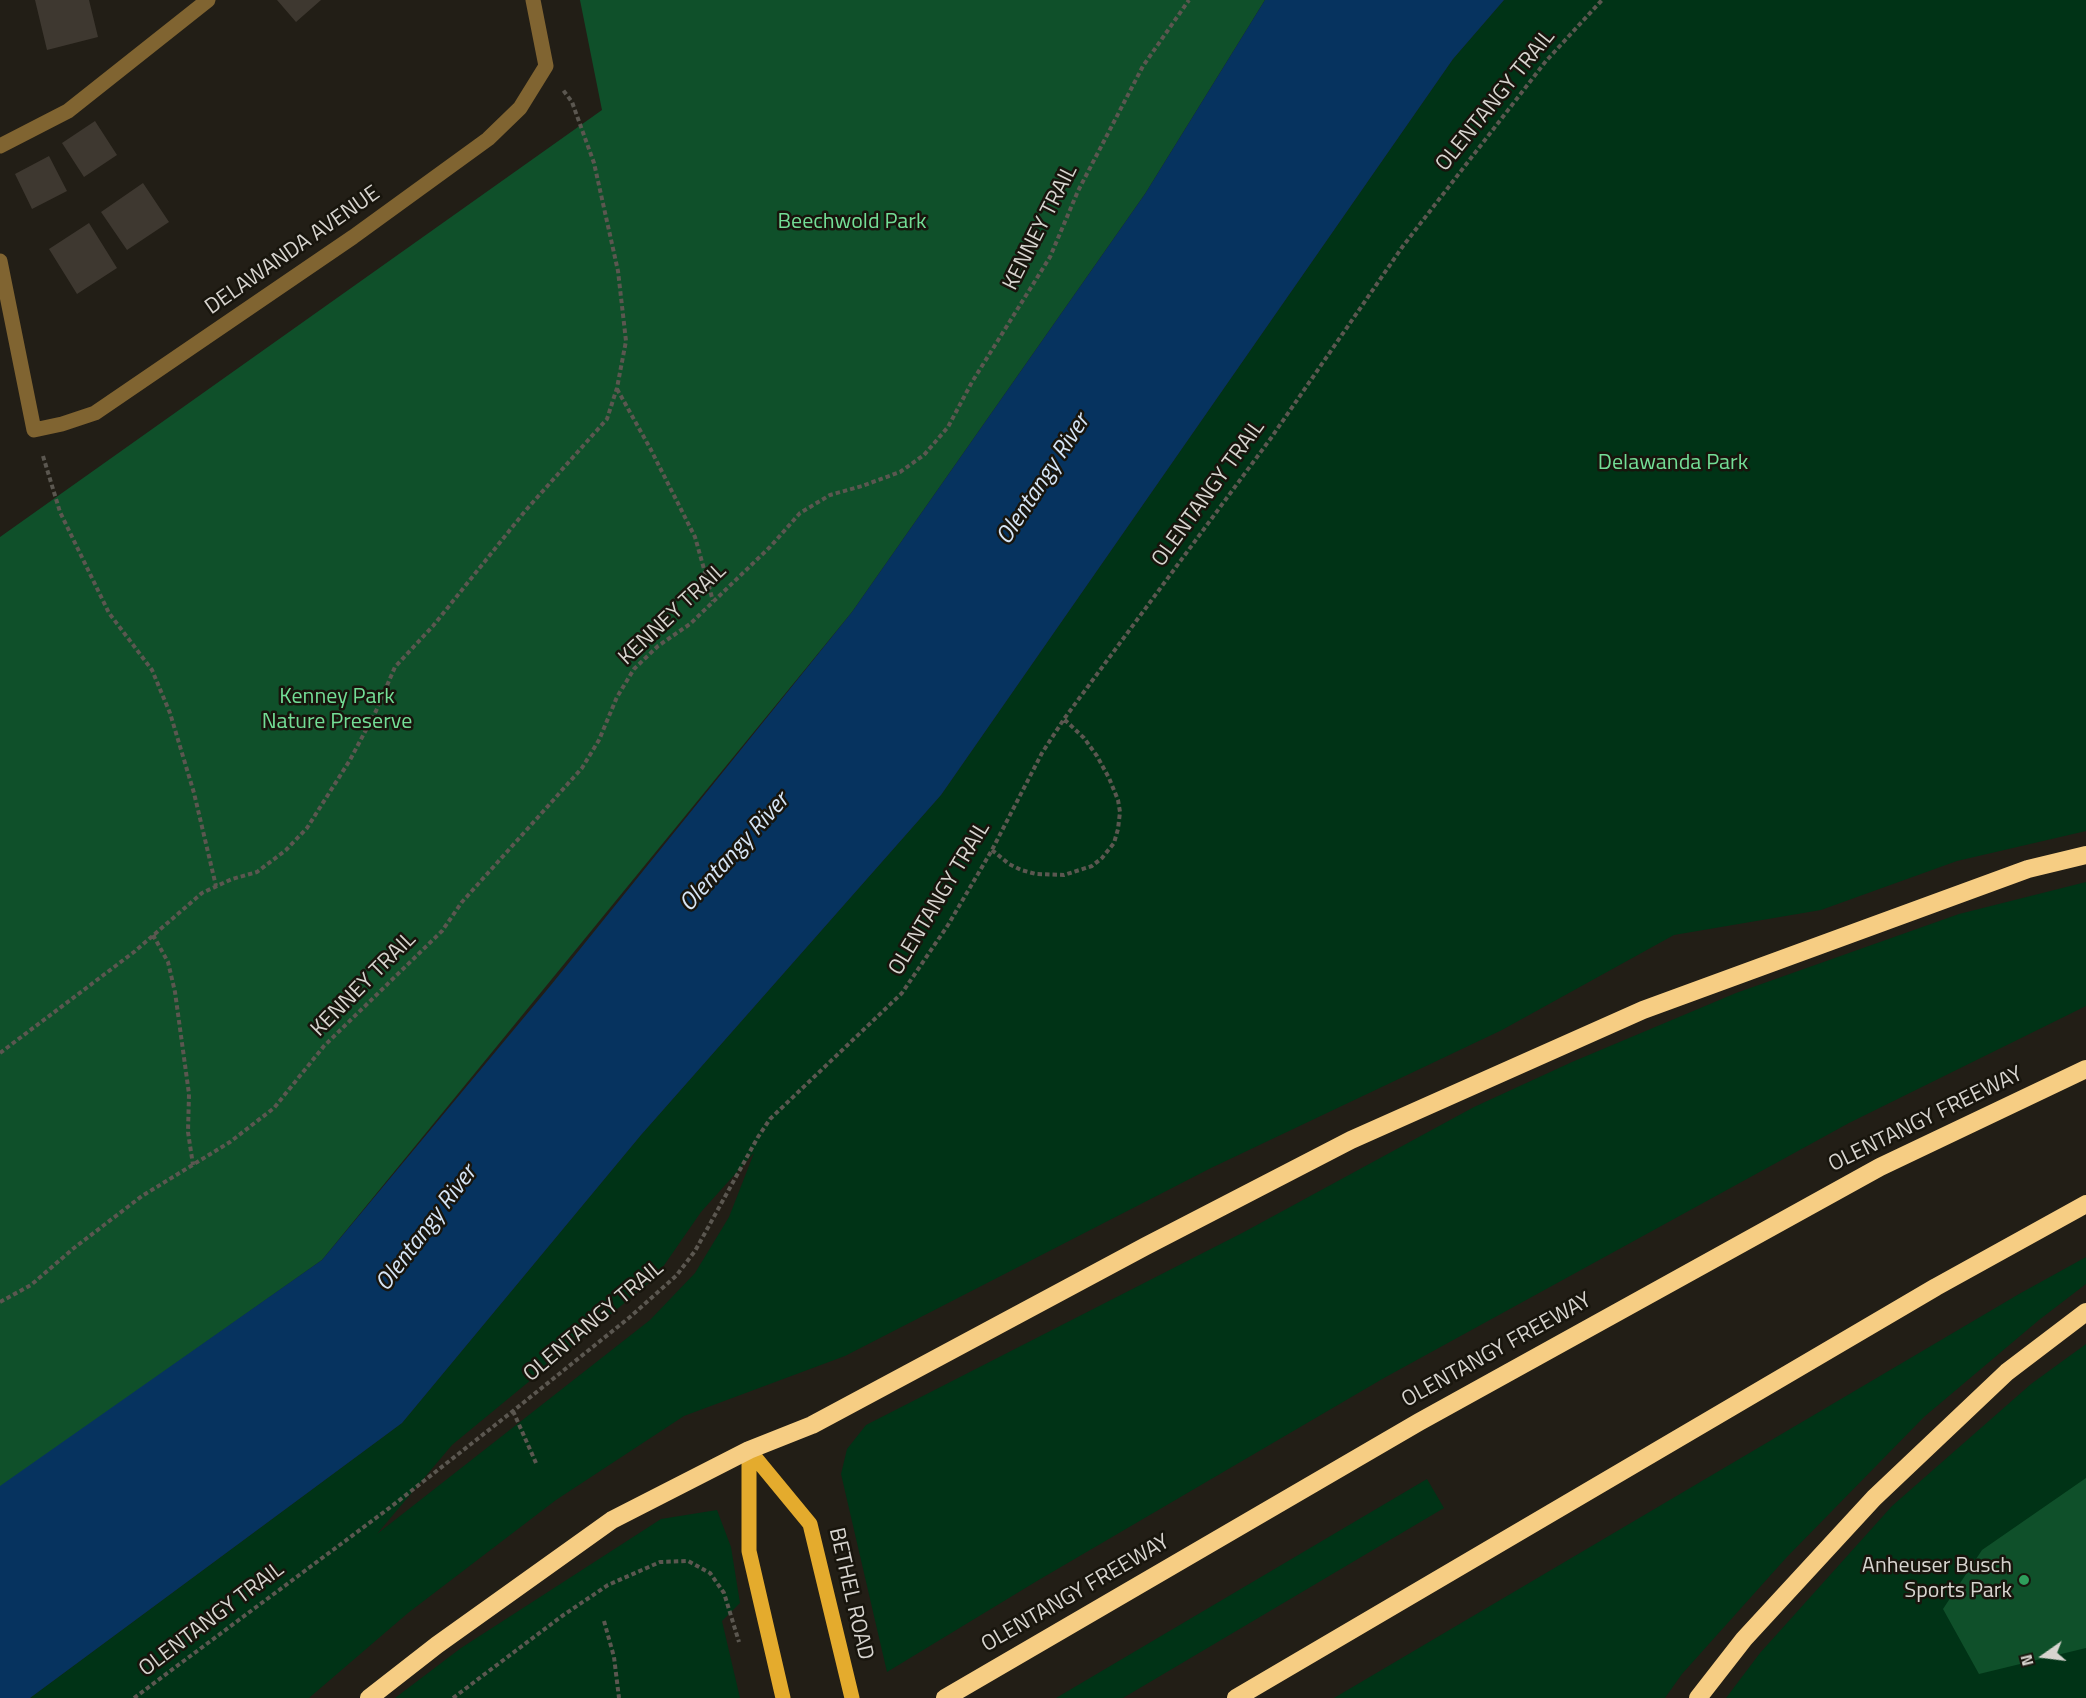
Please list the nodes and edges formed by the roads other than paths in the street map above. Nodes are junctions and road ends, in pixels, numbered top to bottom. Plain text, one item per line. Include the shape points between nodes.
1 (208, 0) edge
2 (533, 0) edge
3 (0, 146) edge
4 (0, 261) edge
5 (2086, 855) edge
6 (2086, 1070) edge
7 (2086, 1204) edge
8 (2086, 1312) edge
9 (749, 1450) junction
10 (369, 1698) edge
11 (783, 1698) edge
12 (852, 1698) edge
13 (945, 1698) edge
14 (1236, 1698) edge
15 (1698, 1698) edge

1 - 3 street via 68,111
2 - 4 street, DELAWANDA AVENUE via 546,66 520,108 488,139 353,237 95,413 34,430
5 - 9 highway via 2028,869 1643,1010 1535,1058 1351,1140 812,1425
6 - 13 highway, OLENTANGY FREEWAY via 1870,1173 1419,1422
7 - 14 highway via 1936,1287
8 - 15 highway via 2007,1372 1874,1498 1744,1639
9 - 10 highway via 612,1520
9 - 11 main road via 749,1551
9 - 12 main road, BETHEL ROAD via 810,1524

